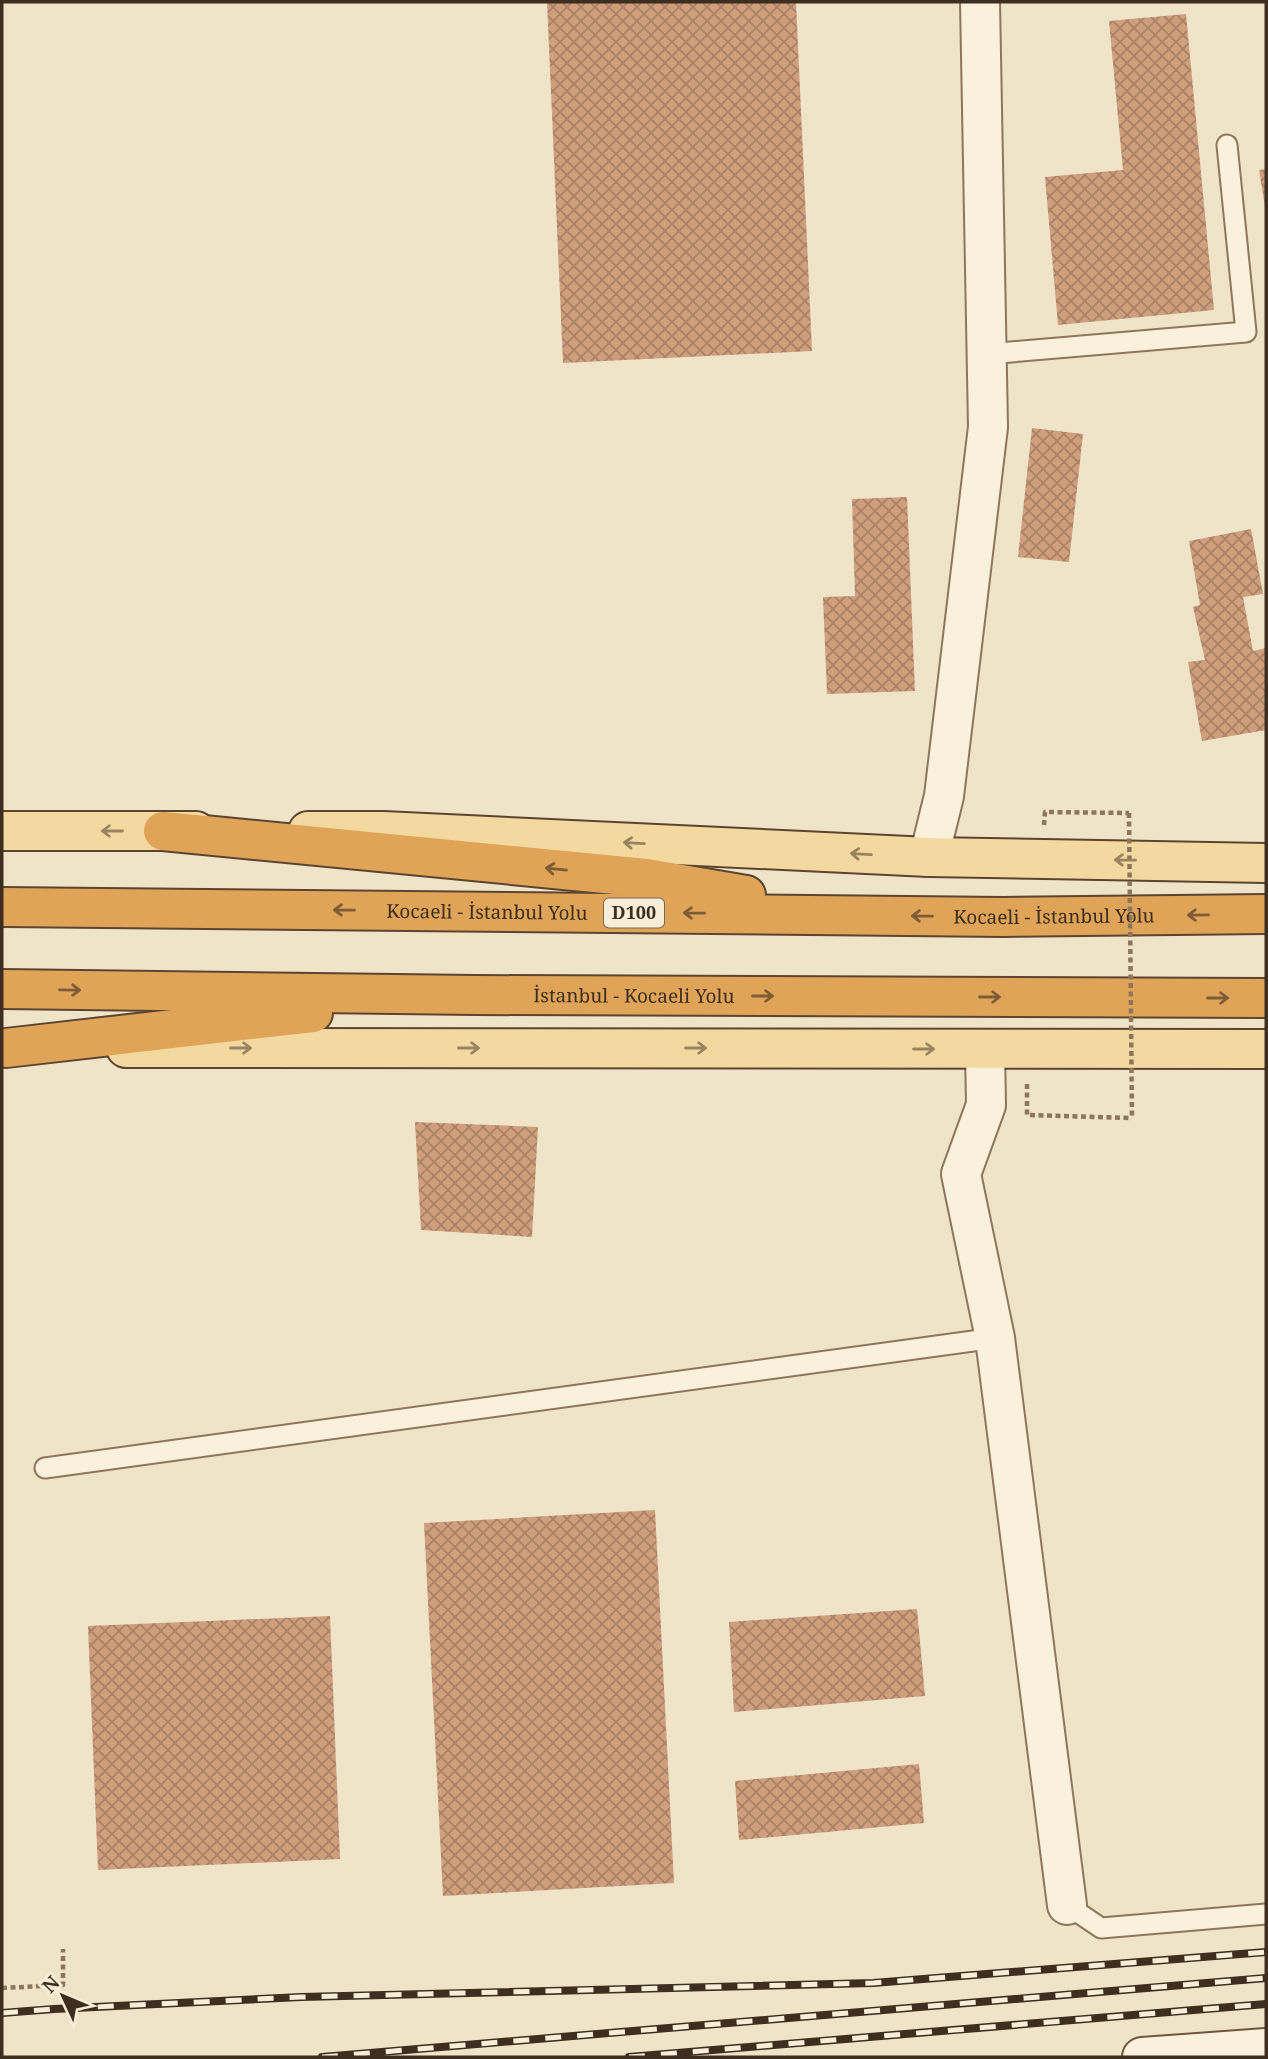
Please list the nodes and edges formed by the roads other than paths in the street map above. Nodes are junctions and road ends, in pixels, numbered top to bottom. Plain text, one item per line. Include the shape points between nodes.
1 (980, 2) edge
2 (1227, 145) dead end
3 (987, 354) junction
4 (2, 831) edge
5 (163, 831) junction
6 (929, 857) junction
7 (1266, 863) edge
8 (2, 907) edge
9 (1266, 914) edge
10 (866, 915) junction
11 (2, 989) edge
12 (476, 995) junction
13 (1266, 998) edge
14 (4, 1048) edge
15 (985, 1049) junction
16 (1266, 1049) edge
17 (995, 1338) junction
18 (45, 1468) dead end
19 (1067, 1906) joint
20 (1266, 1914) edge
21 (1266, 2048) edge
22 (1142, 2057) edge

1 - 3 street
2 - 3 lane via 1246,332
3 - 6 street via 988,426 944,796
5 -> 4 main road
6 -> 5 main road via 383,831
10 -> 5 highway via 646,878
7 -> 6 main road
10 -> 8 highway, Kocaeli - İstanbul Yolu / D100
9 -> 10 highway, Kocaeli - İstanbul Yolu / D100
11 -> 12 highway, İstanbul - Kocaeli Yolu
12 -> 13 highway, İstanbul - Kocaeli Yolu
12 - 14 highway
14 -> 15 main road
15 - 16 main road
15 - 17 street via 986,1105 961,1174
17 - 18 lane
17 - 19 street
19 - 20 lane via 1101,1928
21 - 22 street

